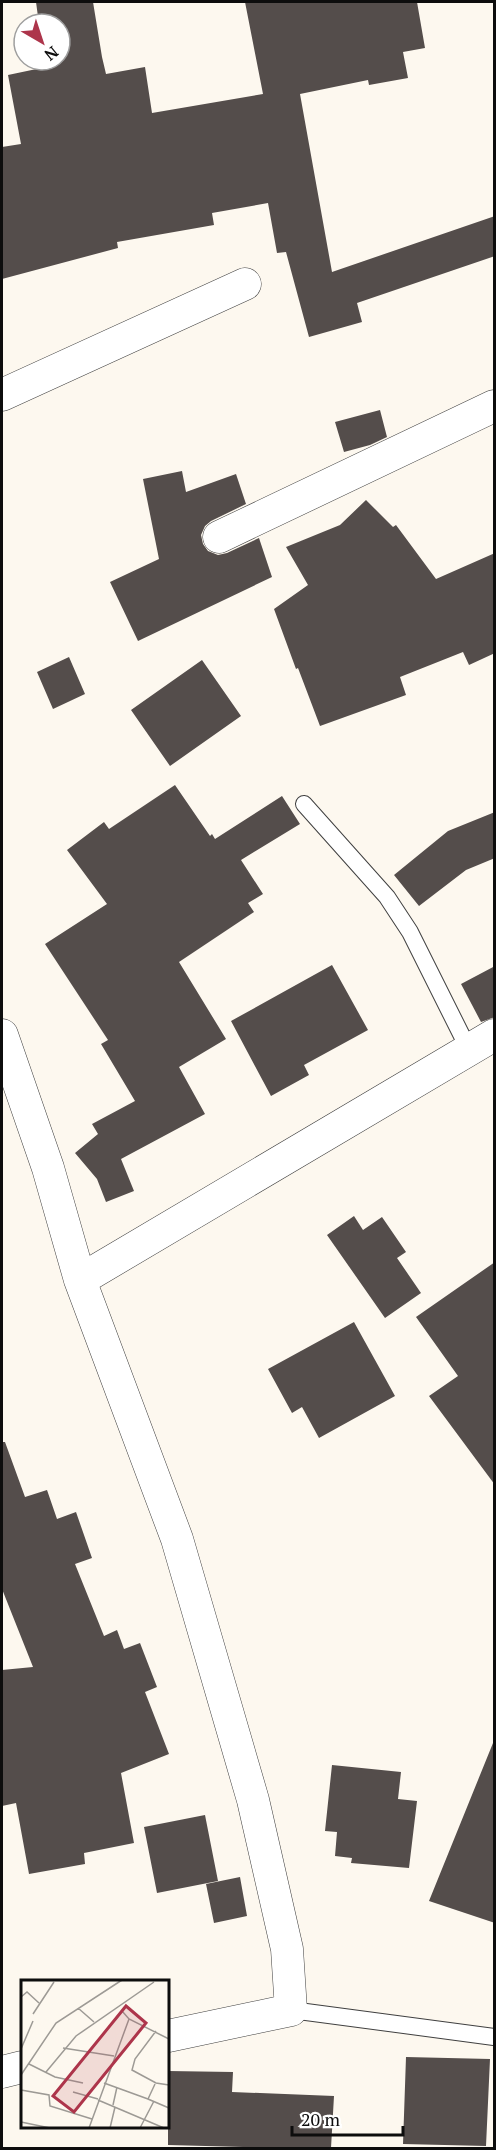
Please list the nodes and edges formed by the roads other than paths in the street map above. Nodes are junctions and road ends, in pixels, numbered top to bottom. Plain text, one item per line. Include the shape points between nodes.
1 (245, 284) dead end
2 (2, 395) edge
3 (495, 406) edge
4 (219, 537) dead end
5 (304, 804) dead end
6 (2, 1035) edge
7 (482, 1043) edge
8 (80, 1280) junction
9 (291, 2010) junction
10 (170, 2036) edge
11 (495, 2037) edge
12 (21, 2067) edge
13 (2, 2072) edge

1 - 2 street
3 - 4 street
5 - 7 lane via 387,897
6 - 8 street via 48,1168
7 - 8 street
8 - 9 street via 177,1539 253,1800 286,1950
9 - 10 street
9 - 11 lane
12 - 13 street

